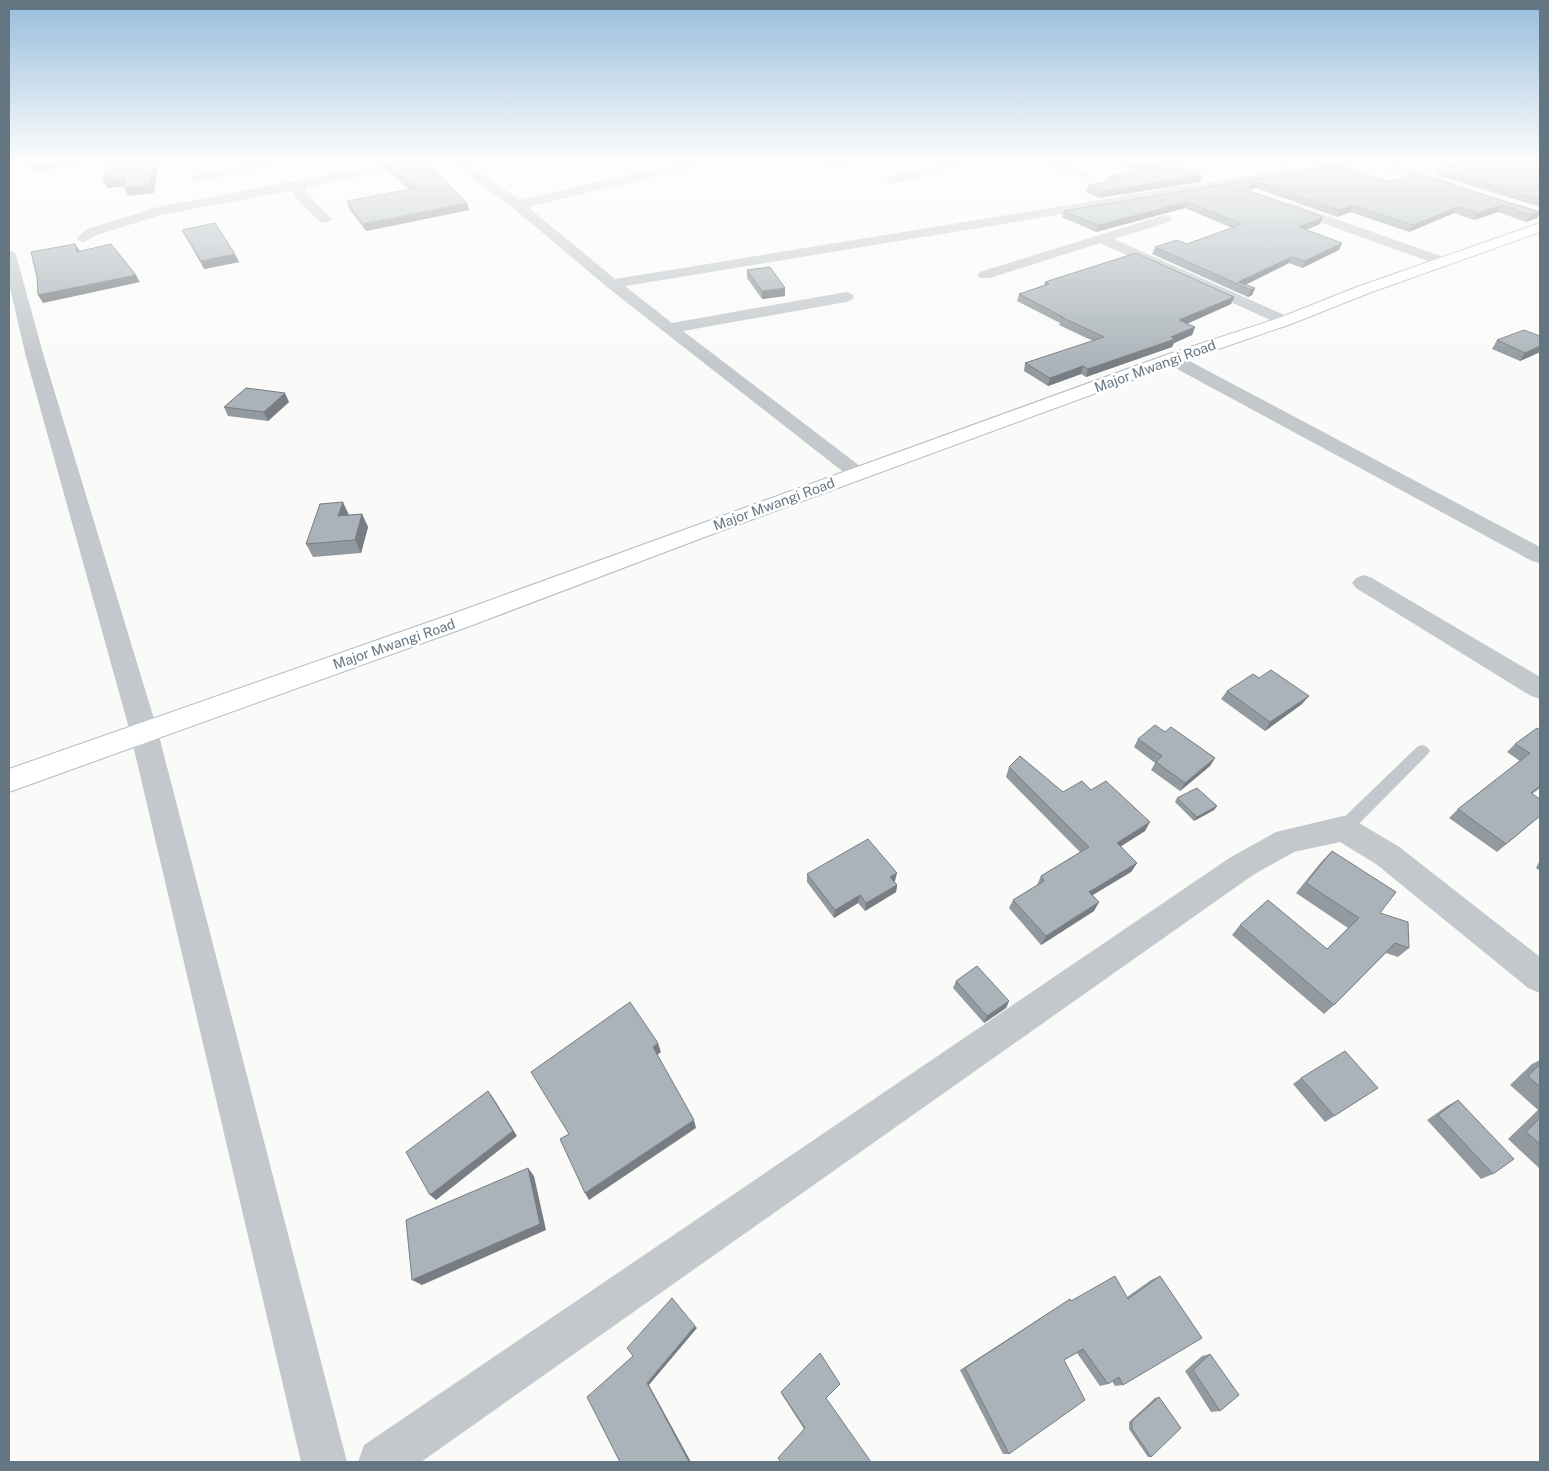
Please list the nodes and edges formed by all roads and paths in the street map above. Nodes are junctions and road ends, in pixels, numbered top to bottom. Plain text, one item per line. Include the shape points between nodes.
1 (105, 228) edge
2 (545, 228) edge
3 (951, 228) edge
4 (1135, 228) edge
5 (1349, 228) edge
6 (1538, 228) edge
7 (84, 238) dead end
8 (1100, 238) junction
9 (9, 255) edge
10 (1444, 262) junction
11 (985, 275) dead end
12 (612, 284) junction
13 (846, 297) dead end
14 (1285, 321) junction
15 (670, 328) junction
16 (1172, 359) junction
17 (858, 474) junction
18 (1540, 556) edge
19 (1364, 583) dead end
20 (1540, 689) edge
21 (144, 732) junction
22 (1422, 751) dead end
23 (9, 781) edge
24 (1343, 829) junction
25 (1540, 977) edge
26 (324, 1462) edge
27 (381, 1462) edge

1 - 7 street
2 - 12 street
3 - 12 street
4 - 8 street
5 - 10 street
6 - 10 street, Major Mwangi Road
8 - 11 street
8 - 14 street
9 - 21 street via 35,357
10 - 14 street, Major Mwangi Road
12 - 15 street
13 - 15 street
14 - 16 street, Major Mwangi Road
15 - 17 street
16 - 17 street, Major Mwangi Road
16 - 18 street
17 - 21 street, Major Mwangi Road
19 - 20 street
21 - 23 street, Major Mwangi Road
21 - 26 street
22 - 24 lane
24 - 25 street via 1387,855
24 - 27 street via 1287,841 1242,866

